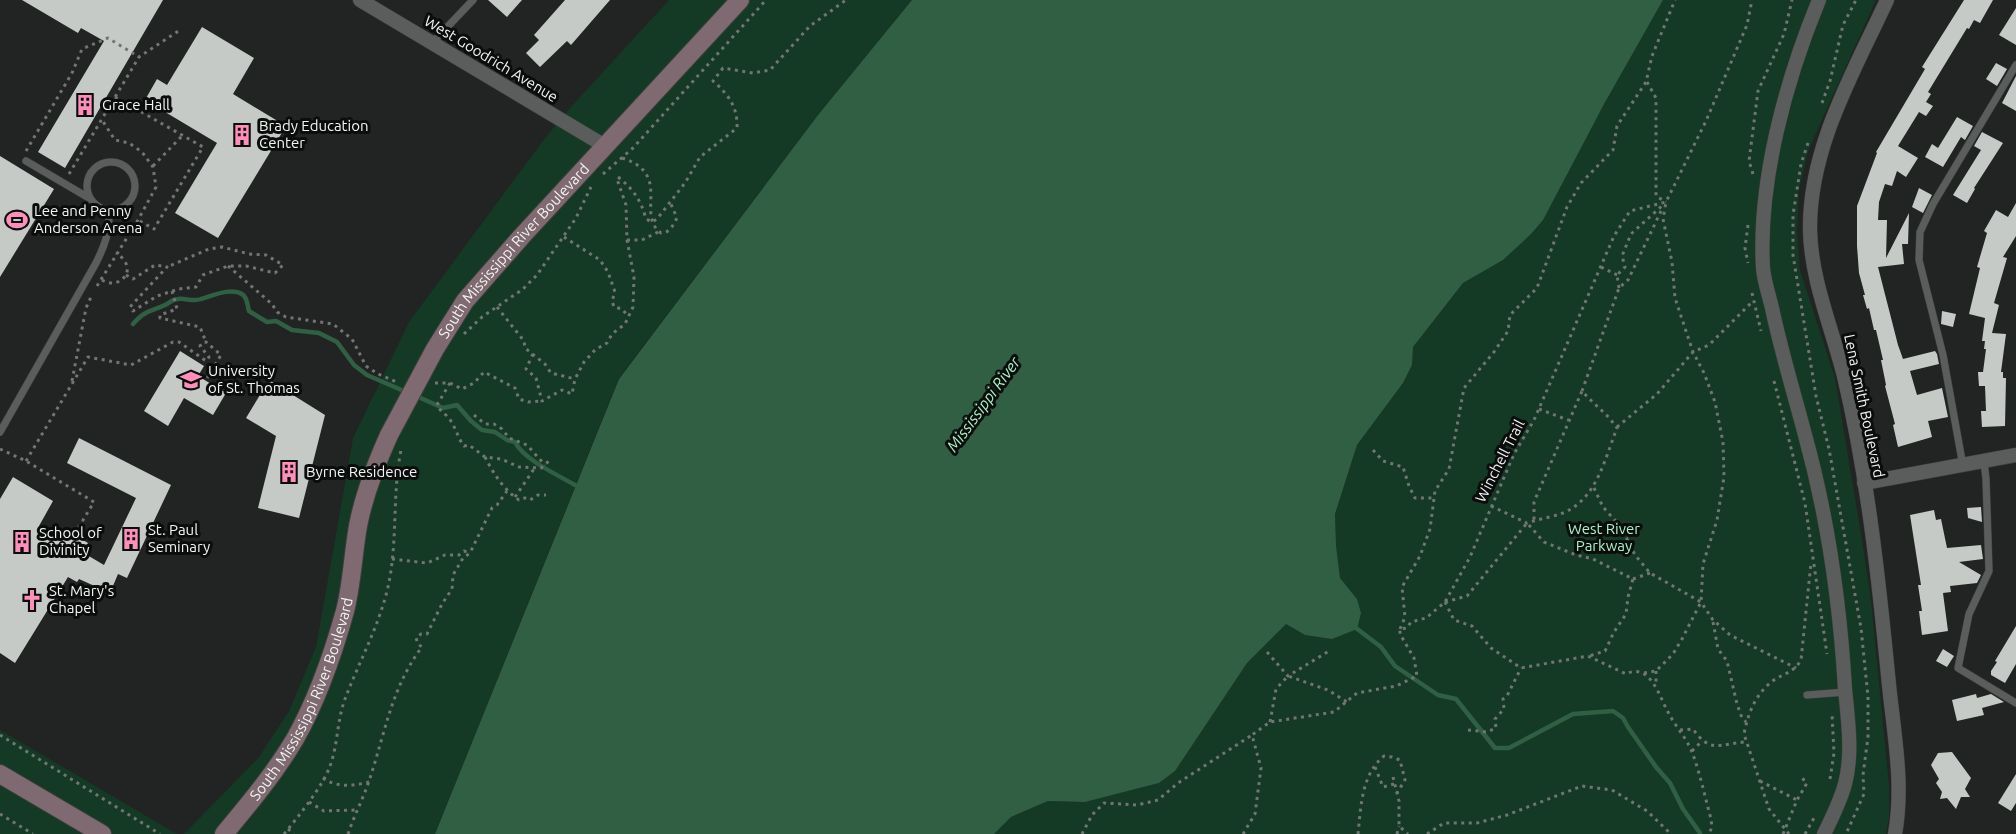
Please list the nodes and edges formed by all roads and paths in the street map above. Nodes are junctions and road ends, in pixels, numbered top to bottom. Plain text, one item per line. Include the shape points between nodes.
1 (360, 0) edge
2 (473, 0) edge
3 (740, 0) edge
4 (766, 0) edge
5 (846, 0) edge
6 (1676, 0) edge
7 (1752, 0) edge
8 (1792, 0) edge
9 (1819, 0) edge
10 (1856, 0) edge
11 (1887, 0) edge
12 (180, 30) dead end
13 (433, 42) junction
14 (139, 57) junction
15 (2016, 65) edge
16 (1646, 82) junction
17 (115, 97) junction
18 (1819, 112) dead end
19 (102, 120) junction
20 (183, 135) junction
21 (1808, 143) dead end
22 (628, 144) dead end
23 (605, 146) junction
24 (633, 148) junction
25 (26, 152) dead end
26 (621, 157) junction
27 (26, 161) dead end
28 (153, 167) junction
29 (1753, 174) dead end
30 (599, 178) dead end
31 (66, 179) dead end
32 (592, 185) dead end
33 (89, 198) junction
34 (670, 202) junction
35 (1665, 202) junction
36 (109, 211) junction
37 (138, 220) junction
38 (652, 222) junction
39 (658, 232) junction
40 (564, 237) junction
41 (627, 240) junction
42 (116, 253) junction
43 (228, 266) junction
44 (167, 267) junction
45 (1601, 267) junction
46 (1617, 275) junction
47 (126, 276) junction
48 (101, 280) junction
49 (1619, 288) junction
50 (173, 292) junction
51 (1753, 301) dead end
52 (497, 307) junction
53 (628, 316) junction
54 (206, 342) junction
55 (459, 342) dead end
56 (1693, 352) junction
57 (533, 354) junction
58 (208, 358) junction
59 (217, 363) junction
60 (575, 379) junction
61 (206, 380) dead end
62 (426, 383) dead end
63 (450, 383) junction
64 (72, 384) junction
65 (402, 384) dead end
66 (1582, 391) junction
67 (542, 401) junction
68 (1539, 409) junction
69 (474, 415) dead end
70 (1568, 420) junction
71 (1617, 428) junction
72 (0, 432) edge
73 (396, 439) junction
74 (0, 448) edge
75 (1373, 450) dead end
76 (2016, 455) edge
77 (485, 457) junction
78 (26, 461) junction
79 (549, 461) dead end
80 (1984, 462) junction
81 (545, 465) junction
82 (1963, 466) junction
83 (534, 468) junction
84 (1864, 483) junction
85 (1593, 487) junction
86 (507, 491) junction
87 (546, 495) dead end
88 (515, 497) junction
89 (1434, 498) junction
90 (1490, 505) junction
91 (1534, 520) junction
92 (1527, 523) junction
93 (74, 535) dead end
94 (470, 553) junction
95 (1812, 557) dead end
96 (392, 559) junction
97 (1650, 573) junction
98 (1633, 579) junction
99 (1445, 602) junction
100 (1701, 602) junction
101 (1713, 620) junction
102 (1400, 629) junction
103 (1329, 651) dead end
104 (1267, 652) dead end
105 (1588, 656) junction
106 (1521, 668) junction
107 (1797, 668) junction
108 (1656, 671) junction
109 (1644, 673) junction
110 (1288, 676) junction
111 (1656, 687) junction
112 (1846, 692) junction
113 (1807, 695) dead end
114 (1347, 702) junction
115 (2016, 703) edge
116 (1270, 722) junction
117 (1746, 723) junction
118 (1468, 730) dead end
119 (1680, 730) junction
120 (0, 735) edge
121 (1252, 735) junction
122 (1702, 741) junction
123 (1745, 742) junction
124 (1692, 752) junction
125 (1375, 767) junction
126 (0, 774) edge
127 (1393, 777) dead end
128 (323, 778) junction
129 (1802, 778) dead end
130 (1759, 780) junction
131 (369, 782) junction
132 (1394, 784) junction
133 (1397, 793) junction
134 (1797, 800) junction
135 (309, 802) junction
136 (356, 810) junction
137 (0, 814) edge
138 (1399, 826) junction
139 (288, 829) junction
140 (1784, 832) edge
141 (33, 834) edge
142 (102, 834) edge
143 (160, 834) edge
144 (224, 834) edge
145 (284, 834) edge
146 (294, 834) edge
147 (348, 834) edge
148 (1082, 834) edge
149 (1243, 834) edge
150 (1358, 834) edge
151 (1397, 834) edge
152 (1408, 834) edge
153 (1427, 834) edge
154 (1671, 834) edge
155 (1708, 834) edge
156 (1789, 834) edge
157 (1824, 834) edge
158 (1846, 834) edge
159 (1895, 834) edge

1 - 13 street, West Goodrich Avenue
2 - 13 lane
3 - 23 street, South Mississippi River Boulevard
4 - 24 path
5 - 34 path via 810,26 770,70 753,73 723,68 713,81 727,93 737,116 737,128 700,157
6 - 16 path via 1652,56
7 - 35 path via 1748,25
8 - 29 path via 1784,34 1758,91 1749,160
9 - 112 street via 1798,58 1770,162 1763,218 1763,270 1807,442 1832,561
10 - 18 path via 1844,25
11 - 84 street, Lena Smith Boulevard via 1831,122 1819,158 1810,230 1814,266 1844,376
12 - 14 path
13 - 23 street, West Goodrich Avenue
14 - 17 path
14 - 25 path via 108,38 82,49
15 - 82 lane via 1920,232 1919,260
16 - 35 path via 1656,98 1656,196
16 - 89 path via 1617,126 1612,150 1581,183 1568,207 1538,288 1510,315 1508,331 1464,388 1449,469
17 - 19 path
17 - 20 path
19 - 28 path via 116,140 142,152
19 - 31 path
20 - 28 path
20 - 37 path via 203,147 154,229
21 - 158 path via 1793,215 1793,255 1861,628 1868,697 1864,794
22 - 24 path
23 - 73 street, South Mississippi River Boulevard, bridge via 465,301 435,348
24 - 26 path
26 - 30 path
26 - 38 path via 642,169 651,181
27 - 33 lane
28 - 37 path via 156,187
32 - 40 path
33 - 36 lane
33 - 36 lane via 87,181 95,167 110,162 125,166 134,178 135,193 125,206
34 - 38 path
34 - 39 path via 677,218 666,233
35 - 45 path, Winchell Trail via 1630,211
35 - 46 path via 1631,234 1622,256 1625,267
35 - 49 path via 1628,280
35 - 56 path via 1675,298
36 - 72 lane via 110,227 96,263
37 - 42 path
38 - 39 path
38 - 41 path via 646,219 631,188 618,177 626,206
39 - 41 path via 642,240
40 - 52 path via 537,275
40 - 53 path via 600,260 615,292 614,307
41 - 53 path via 634,277 633,307
42 - 47 path via 127,266
42 - 48 path
43 - 44 path via 275,273 283,265 266,255 222,247
43 - 50 path via 203,275 196,287
43 - 65 path via 286,317 333,324 352,339 366,366
44 - 47 path via 155,266 133,279
44 - 50 path via 130,307 133,311 157,296
45 - 46 path
45 - 68 path, Winchell Trail
46 - 49 path
47 - 48 path via 116,283
48 - 64 path via 86,308
49 - 66 path
50 - 54 path via 177,309 160,318 200,327
51 - 56 path via 1709,345
52 - 55 path
52 - 57 path
53 - 60 path via 607,343 584,362
54 - 58 path via 200,346
54 - 59 path via 220,353
56 - 71 path via 1657,394
56 - 100 path via 1715,402 1725,477 1703,564
57 - 60 path via 551,373
57 - 67 path via 526,369 536,378
58 - 59 path
58 - 64 path via 203,360 178,342 130,365 88,357
59 - 61 path
60 - 67 path via 572,394 562,390
62 - 63 path
63 - 67 path via 462,389 484,372 514,388 519,399
63 - 77 path via 437,405 440,412 447,416 464,446 469,444
64 - 78 path
66 - 70 path
66 - 71 path
68 - 70 path
68 - 90 path, Winchell Trail
69 - 81 path via 527,445
70 - 91 path via 1534,501
71 - 85 path
73 - 96 path
73 - 144 street, South Mississippi River Boulevard via 372,474 359,523 345,611 326,670 284,757
74 - 78 path
75 - 89 path via 1383,461 1403,467 1415,498
76 - 80 street
77 - 83 path
77 - 86 path
78 - 93 path via 94,502
79 - 81 path
80 - 82 street
80 - 115 lane via 1989,571 1969,614 1958,668
81 - 83 path
82 - 84 street
83 - 88 path
84 - 159 street, Lena Smith Boulevard via 1899,784
85 - 91 path via 1583,500 1564,512
85 - 97 path
86 - 88 path
86 - 94 path via 492,508
87 - 88 path via 530,500
89 - 102 path via 1430,529 1402,587 1405,617
90 - 92 path
90 - 99 path, Winchell Trail via 1470,557
91 - 92 path
92 - 98 path via 1544,542 1593,559
92 - 99 path via 1467,596
94 - 96 path via 445,555 427,563
94 - 131 path via 453,575 452,589 427,634 416,638 422,647 408,665 386,718
95 - 107 path
96 - 128 path via 388,588 344,701 330,766
97 - 98 path
97 - 100 path
98 - 105 path via 1626,614 1605,651
99 - 102 path, Winchell Trail via 1426,618
99 - 106 path via 1454,620 1472,626 1491,648
100 - 101 path
100 - 108 path via 1683,639
101 - 107 path via 1730,634
101 - 117 path via 1718,649 1727,661 1737,704
102 - 114 path via 1414,658 1417,676 1396,686 1357,693
103 - 110 path
104 - 110 path
105 - 106 path
105 - 109 path via 1626,674 1633,670
106 - 118 path via 1503,699 1504,709 1495,719 1496,728 1487,732
107 - 117 path via 1758,694
108 - 109 path
108 - 111 path
109 - 111 path
110 - 114 path via 1328,690
110 - 116 path via 1276,689
111 - 119 path
112 - 113 lane
112 - 157 street via 1845,783
114 - 116 path via 1334,712
116 - 121 path
117 - 123 path
119 - 122 path via 1693,729
119 - 124 path
120 - 143 path
121 - 148 path via 1158,800 1137,805 1104,802
121 - 149 path via 1261,768 1255,814
122 - 123 path via 1713,746
122 - 124 path
123 - 130 path
124 - 155 path via 1711,819
125 - 132 path via 1383,787
125 - 133 path via 1384,756 1400,760 1405,780
125 - 150 path via 1362,792
126 - 142 street
127 - 132 path
128 - 131 path via 335,786
128 - 135 path
129 - 134 path via 1807,783
130 - 134 path
130 - 140 path via 1769,808
131 - 136 path
132 - 133 path
133 - 138 path
134 - 140 path
135 - 136 path via 324,811
135 - 139 path
136 - 147 path
137 - 141 path
138 - 151 path
138 - 152 path
139 - 145 path
139 - 146 path
140 - 156 path
153 - 154 path via 1444,823 1477,823 1507,815 1582,786 1612,790 1647,811

